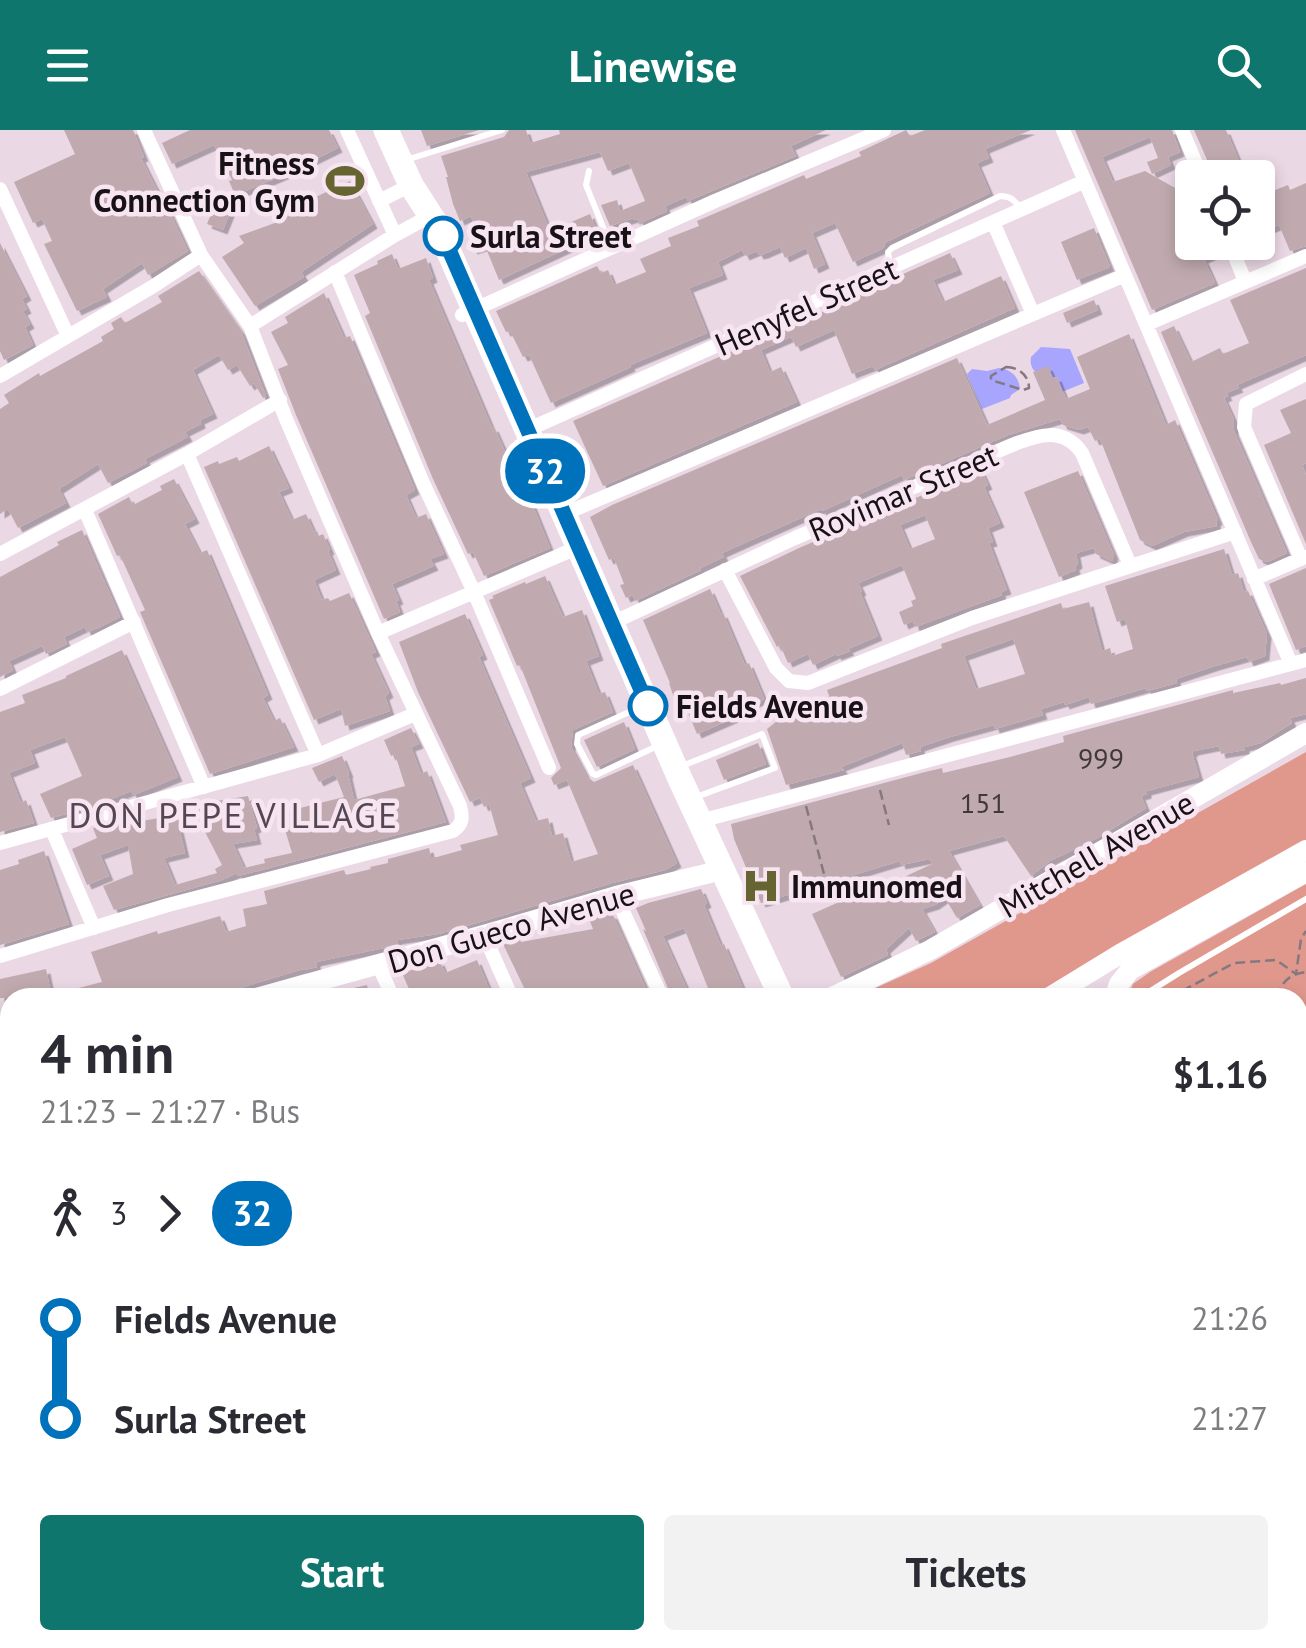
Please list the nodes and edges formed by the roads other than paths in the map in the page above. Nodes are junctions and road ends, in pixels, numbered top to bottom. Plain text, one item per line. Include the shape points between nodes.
1 (144, 130) edge
2 (347, 130) edge
3 (386, 130) edge
4 (502, 130) edge
5 (884, 130) edge
6 (1063, 130) edge
7 (1182, 130) edge
8 (1194, 160) edge
9 (589, 171) dead end
10 (406, 174) junction
11 (1085, 182) junction
12 (0, 189) edge
13 (379, 201) junction
14 (1022, 210) junction
15 (419, 222) junction
16 (993, 222) junction
17 (395, 235) junction
18 (612, 248) junction
19 (201, 254) junction
20 (1306, 256) edge
21 (1236, 260) edge
22 (890, 268) junction
23 (335, 272) junction
24 (1125, 275) junction
25 (1245, 281) junction
26 (469, 312) junction
27 (1033, 314) junction
28 (1147, 324) junction
29 (250, 326) junction
30 (68, 336) junction
31 (1306, 374) edge
32 (0, 376) edge
33 (280, 400) junction
34 (527, 430) junction
35 (187, 454) junction
36 (85, 510) junction
37 (564, 514) junction
38 (1235, 532) junction
39 (573, 550) junction
40 (0, 554) edge
41 (1303, 558) edge
42 (1130, 565) junction
43 (725, 570) junction
44 (1254, 578) junction
45 (474, 592) junction
46 (134, 622) junction
47 (612, 623) junction
48 (378, 633) junction
49 (1299, 662) edge
50 (0, 689) edge
51 (636, 709) junction
52 (416, 714) junction
53 (1306, 733) edge
54 (653, 748) junction
55 (318, 755) junction
56 (548, 768) dead end
57 (676, 768) junction
58 (204, 787) junction
59 (695, 810) junction
60 (52, 830) junction
61 (0, 843) edge
62 (1306, 850) edge
63 (1306, 872) edge
64 (710, 873) junction
65 (616, 896) junction
66 (1306, 899) edge
67 (94, 928) junction
68 (484, 936) junction
69 (0, 956) edge
70 (378, 964) junction
71 (296, 988) edge
72 (389, 988) edge
73 (507, 988) edge
74 (657, 988) edge
75 (761, 988) edge
76 (777, 988) edge
77 (853, 988) edge
78 (1064, 988) edge
79 (1118, 988) edge
80 (1155, 988) edge

1 - 19 street
2 - 13 street
3 - 10 highway
4 - 10 lane
5 - 18 street
6 - 11 street
7 - 8 street
9 - 18 lane via 586,185
10 - 13 street
10 - 15 highway
10 - 26 highway via 438,227
11 - 14 street, Henyfel Street
11 - 24 street
12 - 30 street
13 - 17 street
14 - 16 street, Henyfel Street
14 - 22 lane via 1000,196 892,248
15 - 17 street
15 - 26 highway
16 - 22 street, Henyfel Street
16 - 27 street
17 - 23 street
18 - 26 street
19 - 29 street
19 - 30 street
20 - 25 street
21 - 25 street
22 - 34 street, Henyfel Street
23 - 29 street
23 - 45 street
24 - 27 street
24 - 28 street
25 - 28 street
26 - 34 highway
26 - 39 highway
27 - 37 street
28 - 38 street
29 - 33 street
30 - 32 street
31 - 41 street via 1246,404 1244,426
33 - 35 street
33 - 48 street
34 - 37 highway
35 - 36 street
35 - 55 street
36 - 40 street
36 - 46 street
37 - 39 highway
38 - 42 street
38 - 44 street
39 - 45 street
39 - 47 highway
39 - 51 highway
41 - 44 street
42 - 43 street via 808,683 790,681 776,668
42 - 43 street, Rovimar Street via 1082,453 1070,439 1048,434
43 - 47 street, Rovimar Street
44 - 49 street
45 - 48 street
45 - 56 street
46 - 50 street
46 - 58 street
47 - 57 highway
48 - 52 street
49 - 59 street via 802,794
51 - 54 highway
51 - 54 lane via 578,734 577,744 592,774
52 - 55 street
52 - 67 street via 460,806 461,824 453,831
53 - 77 main road, Mitchell Avenue
54 - 64 highway
55 - 58 street
57 - 59 highway
57 - 59 lane via 762,734 774,770
58 - 60 street
59 - 76 highway
60 - 61 street
60 - 67 street
62 - 78 main road
63 - 79 main road via 1130,970
64 - 65 main road, Don Gueco Avenue
64 - 75 highway
65 - 68 main road, Don Gueco Avenue
65 - 74 street
66 - 80 lane
67 - 69 street
68 - 70 main road, Don Gueco Avenue
68 - 73 street
70 - 71 main road, Don Gueco Avenue
70 - 72 street

